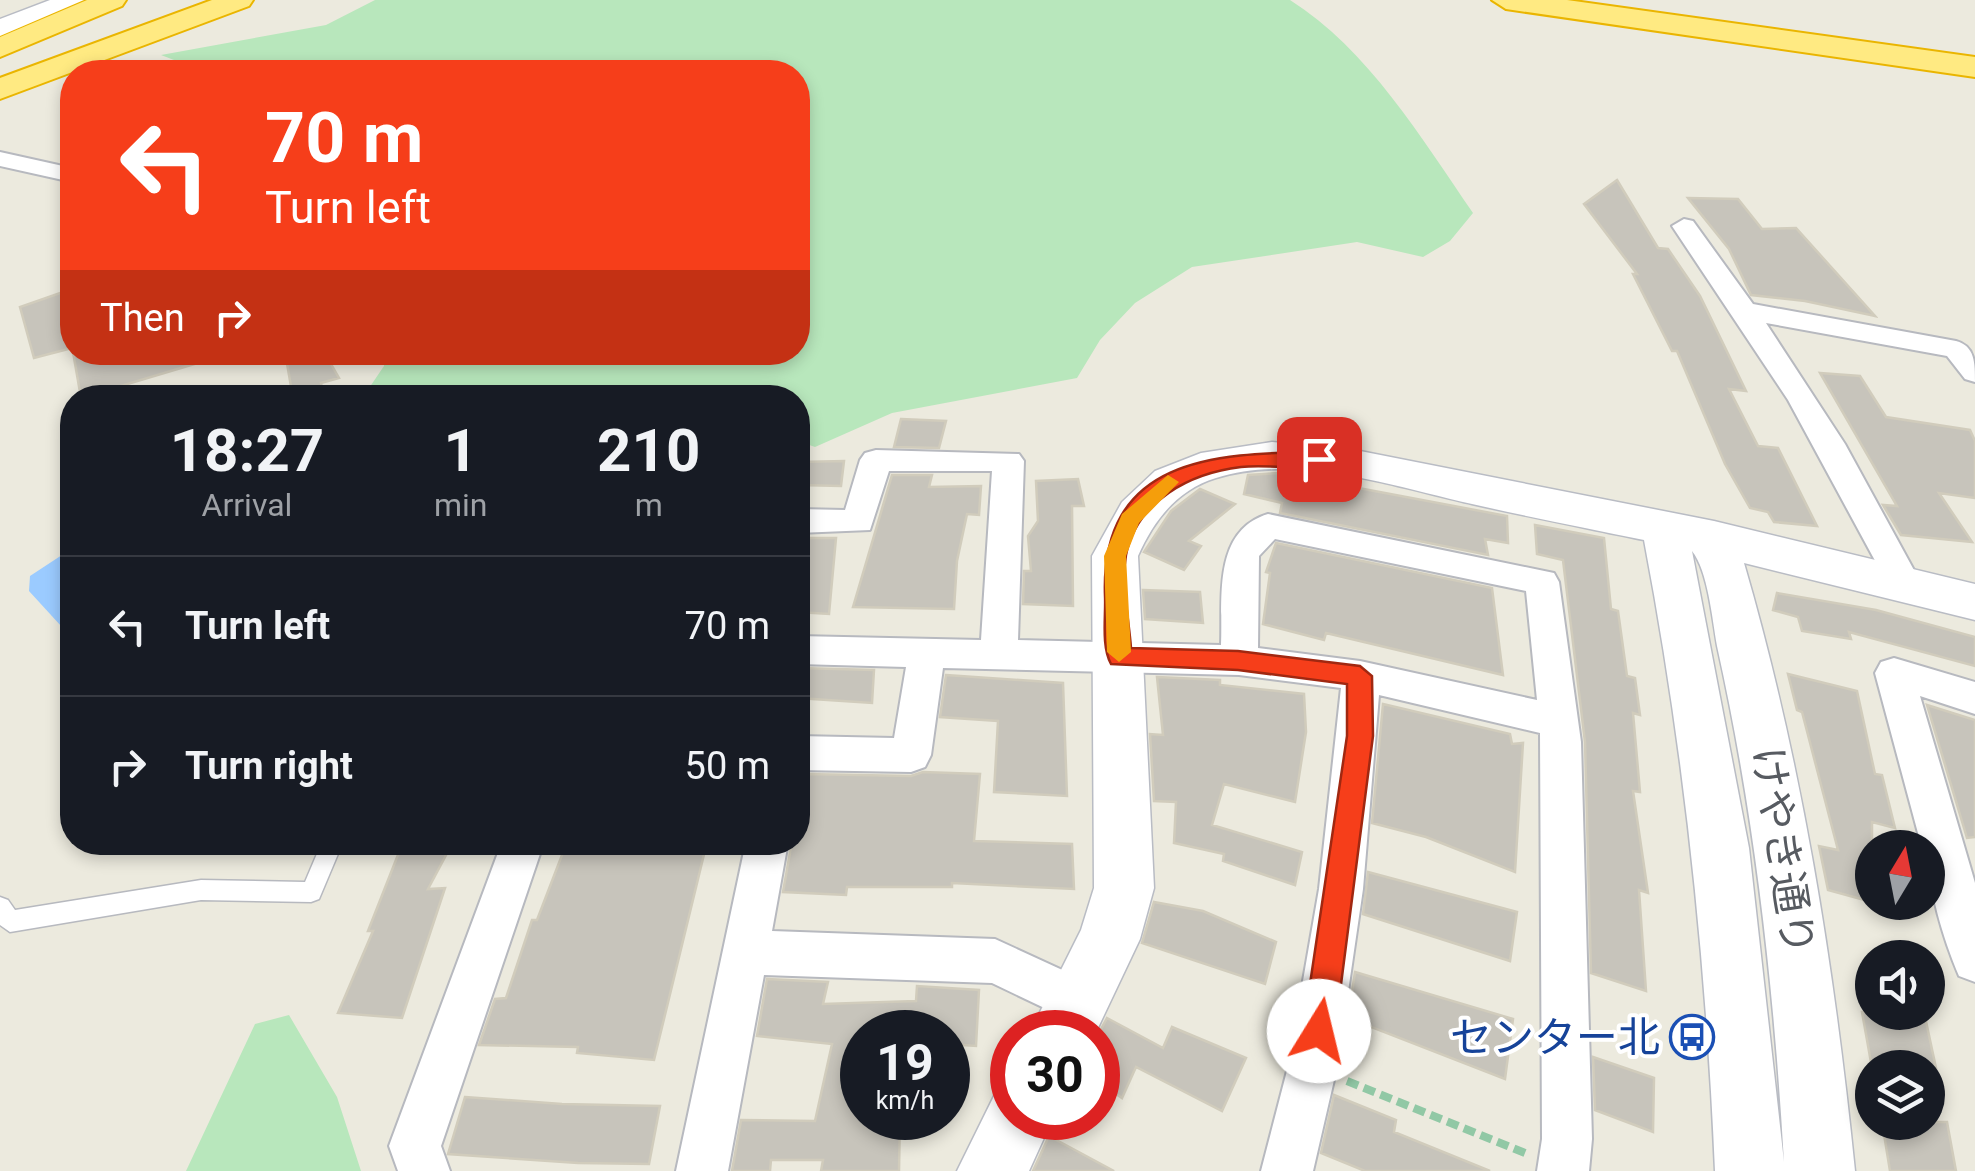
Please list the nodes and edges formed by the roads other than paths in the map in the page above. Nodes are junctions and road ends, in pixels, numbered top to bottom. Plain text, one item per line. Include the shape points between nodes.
1 (72, 0) edge
2 (112, 0) edge
3 (145, 0) edge
4 (178, 0) edge
5 (238, 0) edge
6 (1506, 0) edge
7 (1584, 0) edge
8 (1640, 0) edge
9 (1792, 11) dead end
10 (0, 28) edge
11 (1975, 39) edge
12 (0, 48) edge
13 (1975, 57) edge
14 (0, 60) edge
15 (78, 60) edge
16 (60, 67) edge
17 (1975, 67) edge
18 (0, 74) edge
19 (0, 89) edge
20 (0, 158) edge
21 (60, 172) edge
22 (1684, 226) dead end
23 (1748, 311) junction
24 (1975, 372) edge
25 (810, 521) edge
26 (1689, 532) junction
27 (1904, 584) junction
28 (1975, 602) edge
29 (810, 650) edge
30 (927, 653) junction
31 (1000, 655) junction
32 (1119, 658) junction
33 (1238, 660) junction
34 (1360, 676) junction
35 (1975, 698) edge
36 (1558, 721) junction
37 (810, 753) edge
38 (327, 855) edge
39 (518, 855) edge
40 (765, 855) edge
41 (0, 907) edge
42 (746, 952) junction
43 (1975, 960) edge
44 (1061, 1010) edge
45 (1074, 1010) edge
46 (1008, 1140) edge
47 (1563, 1170) edge
48 (424, 1171) edge
49 (702, 1171) edge
50 (992, 1171) edge
51 (1287, 1171) edge
52 (1750, 1171) edge
53 (1820, 1171) edge

1 - 10 street
2 - 12 highway
3 - 14 highway
4 - 18 highway
5 - 15 highway
6 - 17 highway
7 - 13 highway
8 - 13 highway
9 - 11 highway
16 - 19 highway
20 - 21 street
22 - 23 street
23 - 24 street via 1956,349
23 - 27 street via 1854,481
25 - 31 street via 858,522 876,460 1008,460
26 - 27 street
26 - 32 street via 1319,459 1204,466 1157,488 1130,520 1115,556
26 - 52 street via 1697,672 1740,990
26 - 53 street, けやき通り via 1758,706 1786,841
27 - 28 street
29 - 30 street
30 - 31 street
30 - 37 street via 911,755
31 - 32 street
32 - 33 street
32 - 45 street via 1124,888 1109,940
33 - 34 street
33 - 36 street via 1242,552 1268,526 1542,582
34 - 36 street
34 - 51 street via 1360,736 1313,1067
35 - 43 street via 1894,673
36 - 47 street
38 - 41 lane via 311,892 202,890 10,921
39 - 48 street via 415,1146
40 - 42 street
42 - 44 street via 995,960
42 - 49 street
46 - 50 street

